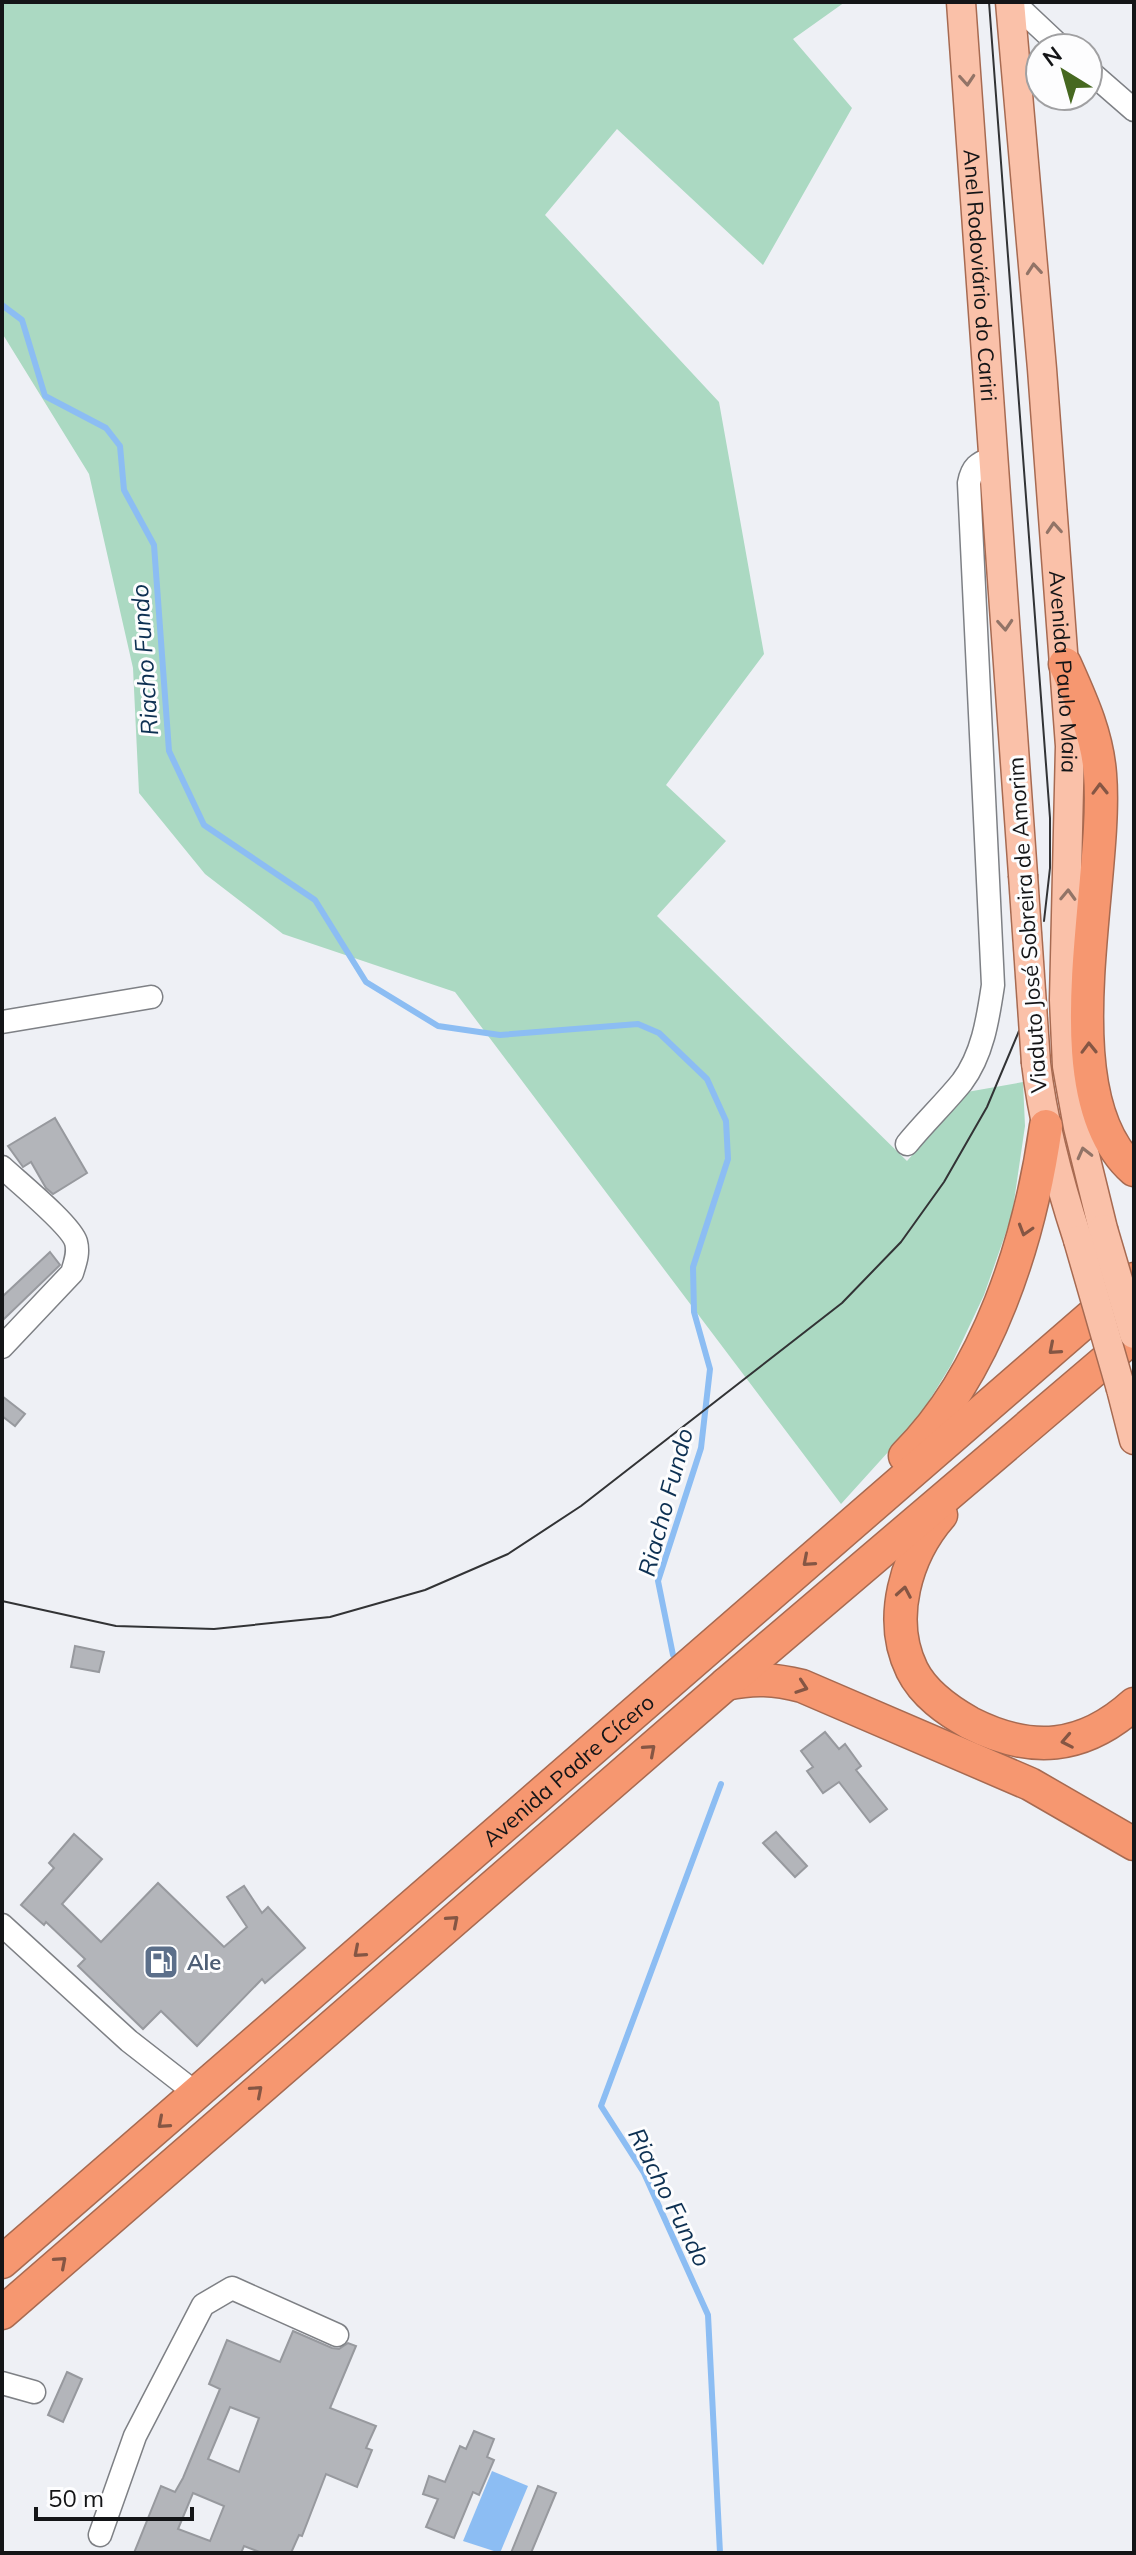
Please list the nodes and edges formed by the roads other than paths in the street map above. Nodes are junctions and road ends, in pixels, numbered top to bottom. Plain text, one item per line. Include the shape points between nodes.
1 (961, 2) edge
2 (1012, 2) edge
3 (1045, 32) edge
4 (1104, 84) edge
5 (1134, 110) edge
6 (992, 458) junction
7 (999, 548) joint
8 (1065, 664) junction
9 (151, 997) dead end
10 (2, 1022) edge
11 (1046, 1126) junction
12 (907, 1144) dead end
13 (2, 1167) edge
14 (1134, 1170) edge
15 (1091, 1234) junction
16 (1134, 1279) edge
17 (1134, 1335) edge
18 (2, 1347) edge
19 (1134, 1440) edge
20 (980, 1470) junction
21 (838, 1535) junction
22 (726, 1684) junction
23 (1134, 1704) edge
24 (1134, 1844) edge
25 (2, 1925) edge
26 (197, 2094) junction
27 (2, 2262) edge
28 (2, 2313) edge
29 (337, 2335) dead end
30 (2, 2383) edge
31 (34, 2392) dead end
32 (100, 2535) dead end

1 -> 6 main road, Anel Rodoviário do Cariri
2 - 3 street
8 -> 2 main road, Avenida Paulo Maia
4 - 5 street
6 - 7 main road, Anel Rodoviário do Cariri
6 - 12 street via 971,471 969,483 993,985 979,1049 963,1080
7 -> 11 main road, Viaduto José Sobreira de Amorim, bridge via 1036,1063
14 -> 8 highway via 1102,1125 1089,1077 1100,774 1088,716
15 -> 8 main road, Avenida Paulo Maia via 1067,1066 1070,746
9 - 10 street
11 - 15 main road, Viaduto José Sobreira de Amorim via 1063,1196
11 -> 21 highway via 1026,1229 968,1369 938,1419 852,1508
13 - 18 street via 69,1229 77,1243 77,1260 72,1273
15 - 17 main road, Avenida Paulo Maia, bridge
15 - 19 main road, Viaduto José Sobreira de Amorim, bridge
16 -> 21 highway, Avenida Padre Cícero
17 - 20 highway, Avenida Padre Cícero
20 - 22 highway, Avenida Padre Cícero
23 -> 20 highway via 1081,1738 1048,1745 1009,1740 953,1713 930,1696 912,1670 902,1637 909,1568 936,1521
21 -> 26 highway, Avenida Padre Cícero
22 -> 24 highway via 753,1678 802,1686 1030,1784
28 -> 22 highway, Avenida Padre Cícero
25 - 26 street via 129,2041
26 -> 27 highway, Avenida Padre Cícero
29 - 32 street via 232,2288 203,2305 135,2436
30 - 31 street

